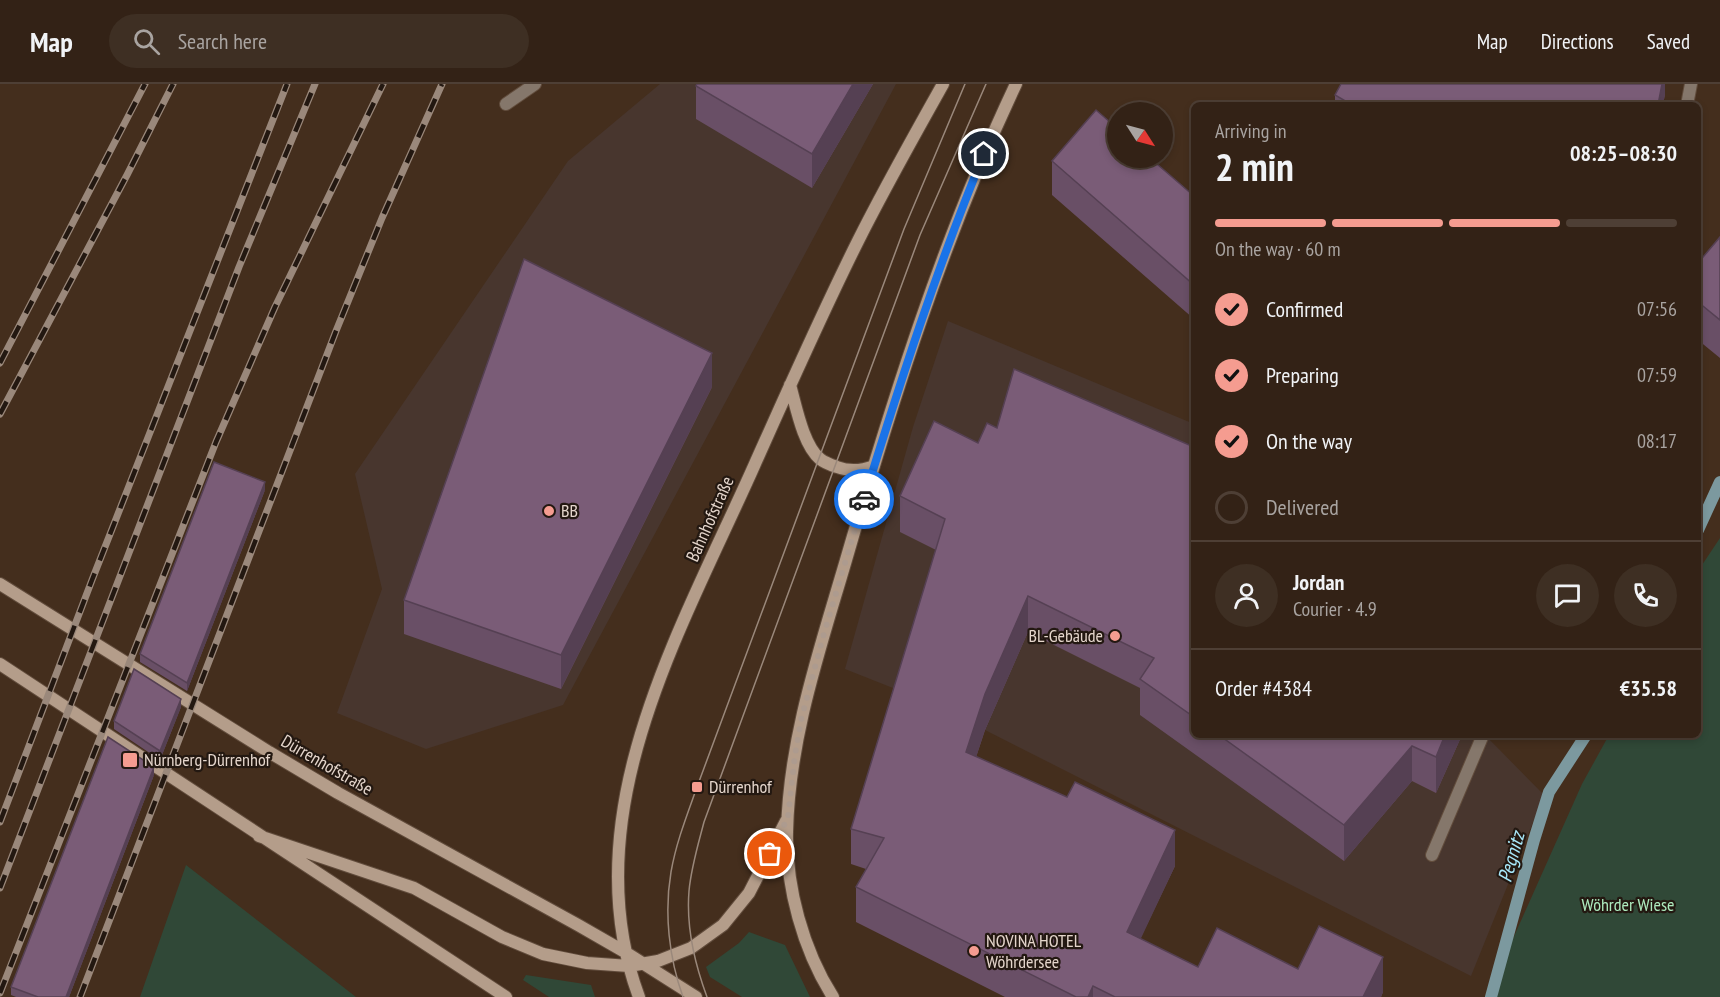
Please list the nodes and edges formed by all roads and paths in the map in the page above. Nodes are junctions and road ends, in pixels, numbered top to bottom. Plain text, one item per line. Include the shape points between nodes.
1 (535, 84) edge
2 (943, 84) edge
3 (1016, 84) edge
4 (1691, 84) edge
5 (1688, 102) edge
6 (506, 104) dead end
7 (790, 385) junction
8 (874, 466) junction
9 (0, 584) edge
10 (0, 664) edge
11 (1482, 738) edge
12 (788, 817) junction
13 (259, 836) junction
14 (1432, 855) dead end
15 (625, 952) junction
16 (644, 964) junction
17 (629, 966) junction
18 (506, 997) edge
19 (639, 997) edge
20 (696, 997) edge
21 (833, 997) edge

1 - 6 street
2 - 7 main road, Bahnhofstraße via 864,230
3 - 8 main road via 955,228
4 - 5 street
7 - 8 main road via 805,436 819,458 844,470
7 - 15 main road, Bahnhofstraße via 678,635 639,742 624,806 618,866
8 - 12 main road via 809,690 795,755
9 - 15 main road, Dürrenhofstraße via 338,793
10 - 13 main road
11 - 14 street
12 - 16 main road via 749,893 723,925 691,948
12 - 21 main road via 791,889 811,953
13 - 17 main road via 414,888 493,932 543,954
13 - 18 main road
15 - 16 main road, Dürrenhofstraße
15 - 17 main road, Bahnhofstraße
16 - 17 main road
16 - 20 main road, Dürrenhofstraße
17 - 19 main road, Bahnhofstraße

